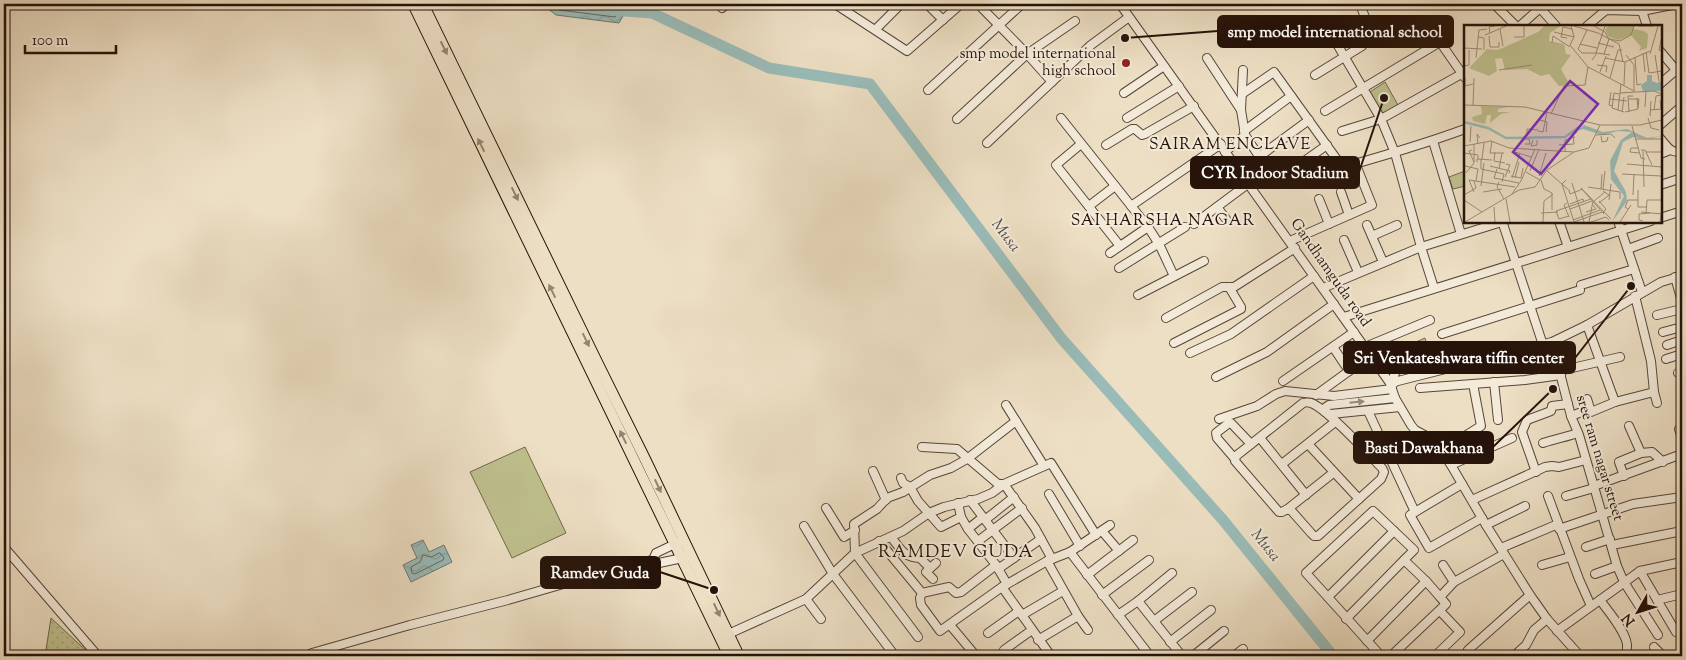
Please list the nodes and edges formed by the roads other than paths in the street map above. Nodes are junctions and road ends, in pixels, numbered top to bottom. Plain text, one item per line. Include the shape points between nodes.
1 (413, 4) edge
2 (423, 4) edge
3 (718, 4) edge
4 (727, 4) edge
5 (836, 4) edge
6 (901, 4) edge
7 (927, 4) edge
8 (961, 4) edge
9 (978, 4) edge
10 (1022, 4) edge
11 (1120, 4) edge
12 (1360, 4) edge
13 (1494, 4) edge
14 (1678, 4) edge
15 (1541, 6) edge
16 (848, 7) edge
17 (1642, 11) junction
18 (1129, 17) junction
19 (944, 20) junction
20 (1075, 21) dead end
21 (997, 25) junction
22 (1515, 25) edge
23 (1521, 25) edge
24 (1555, 25) edge
25 (1588, 25) edge
26 (1647, 25) edge
27 (1327, 27) dead end
28 (876, 29) junction
29 (1661, 52) edge
30 (1027, 54) junction
31 (1344, 57) junction
32 (1207, 58) dead end
33 (1164, 66) junction
34 (1679, 67) edge
35 (1243, 70) dead end
36 (1315, 74) dead end
37 (1464, 75) edge
38 (1052, 82) junction
39 (1661, 83) edge
40 (1179, 86) junction
41 (1363, 88) junction
42 (928, 90) dead end
43 (1124, 93) dead end
44 (1242, 94) junction
45 (1291, 96) junction
46 (1194, 106) junction
47 (1682, 106) edge
48 (1241, 110) junction
49 (1325, 111) dead end
50 (1061, 118) dead end
51 (1126, 118) dead end
52 (957, 119) dead end
53 (1381, 119) junction
54 (1308, 120) junction
55 (1661, 124) edge
56 (1464, 129) edge
57 (1342, 131) dead end
58 (1245, 133) junction
59 (1661, 139) edge
60 (1433, 141) junction
61 (987, 143) dead end
62 (1081, 144) junction
63 (1221, 144) junction
64 (1106, 145) dead end
65 (1327, 146) junction
66 (1670, 150) junction
67 (1225, 152) junction
68 (1395, 153) junction
69 (1681, 153) edge
70 (1661, 154) edge
71 (1260, 156) junction
72 (1356, 165) junction
73 (1343, 168) junction
74 (1326, 172) dead end
75 (1682, 178) edge
76 (1248, 183) junction
77 (1661, 185) edge
78 (1115, 186) junction
79 (1341, 192) dead end
80 (1319, 199) dead end
81 (1090, 206) junction
82 (1131, 206) junction
83 (1217, 206) junction
84 (1682, 211) edge
85 (1349, 215) junction
86 (1661, 218) edge
87 (1226, 219) dead end
88 (1503, 222) edge
89 (1559, 222) edge
90 (1618, 222) edge
91 (1648, 222) edge
92 (1194, 224) dead end
93 (1328, 224) junction
94 (1367, 225) dead end
95 (1148, 226) junction
96 (1185, 226) dead end
97 (1397, 226) dead end
98 (1622, 230) junction
99 (1461, 234) junction
100 (1372, 236) junction
101 (1658, 238) dead end
102 (1344, 240) dead end
103 (1290, 241) junction
104 (1159, 244) junction
105 (1120, 246) junction
106 (1421, 247) junction
107 (1568, 247) junction
108 (1295, 248) junction
109 (1628, 249) junction
110 (1110, 253) dead end
111 (1204, 261) dead end
112 (1383, 262) junction
113 (1516, 264) junction
114 (1119, 268) dead end
115 (1634, 269) junction
116 (1358, 272) junction
117 (1174, 276) junction
118 (1314, 276) junction
119 (1679, 276) edge
120 (1230, 287) junction
121 (1323, 288) junction
122 (1434, 288) junction
123 (1639, 294) junction
124 (1138, 295) dead end
125 (1682, 302) edge
126 (1334, 304) junction
127 (1530, 306) junction
128 (1682, 309) edge
129 (1657, 315) dead end
130 (1344, 317) junction
131 (1166, 318) dead end
132 (1430, 320) dead end
133 (1587, 325) junction
134 (1682, 327) edge
135 (1354, 332) junction
136 (1663, 332) dead end
137 (1442, 334) dead end
138 (1682, 340) edge
139 (1552, 342) junction
140 (1174, 344) dead end
141 (1543, 345) junction
142 (1667, 345) dead end
143 (1333, 347) junction
144 (1365, 347) junction
145 (1190, 353) dead end
146 (1682, 354) edge
147 (1371, 355) junction
148 (1620, 357) dead end
149 (1666, 359) dead end
150 (1403, 360) dead end
151 (1601, 361) junction
152 (1349, 371) junction
153 (1560, 373) junction
154 (1216, 377) dead end
155 (1283, 381) dead end
156 (1494, 382) junction
157 (1473, 384) junction
158 (1392, 385) junction
159 (1420, 388) dead end
160 (1654, 392) junction
161 (1316, 395) junction
162 (1395, 398) junction
163 (1587, 399) dead end
164 (1615, 402) junction
165 (1568, 404) junction
166 (1657, 404) dead end
167 (1006, 405) dead end
168 (1400, 407) junction
169 (1590, 409) junction
170 (1368, 411) junction
171 (1326, 412) junction
172 (1571, 416) junction
173 (1219, 419) dead end
174 (1498, 420) dead end
175 (1016, 421) junction
176 (1335, 422) junction
177 (1629, 426) dead end
178 (1678, 429) dead end
179 (1578, 432) junction
180 (1682, 437) edge
181 (1260, 438) junction
182 (1512, 438) dead end
183 (1251, 444) junction
184 (1308, 444) junction
185 (1543, 444) dead end
186 (1437, 445) junction
187 (922, 447) dead end
188 (1641, 453) junction
189 (1682, 454) edge
190 (967, 459) junction
191 (1235, 459) junction
192 (1586, 460) junction
193 (1663, 462) junction
194 (1282, 464) junction
195 (1451, 465) junction
196 (1044, 466) junction
197 (873, 471) dead end
198 (1536, 472) junction
199 (1333, 473) junction
200 (1624, 476) junction
201 (902, 478) dead end
202 (1004, 484) junction
203 (1462, 484) junction
204 (910, 487) junction
205 (1594, 487) junction
206 (1049, 494) dead end
207 (1306, 495) junction
208 (1548, 496) dead end
209 (1566, 496) dead end
210 (1014, 497) junction
211 (1682, 497) edge
212 (886, 500) junction
213 (970, 500) junction
214 (1359, 500) junction
215 (1472, 500) junction
216 (958, 503) junction
217 (1525, 506) dead end
218 (826, 508) dead end
219 (1022, 508) junction
220 (1290, 508) junction
221 (1415, 512) junction
222 (930, 513) junction
223 (1601, 514) junction
224 (961, 517) junction
225 (984, 518) junction
226 (1484, 522) junction
227 (1110, 525) dead end
228 (804, 526) dead end
229 (1558, 526) junction
230 (968, 529) junction
231 (855, 530) junction
232 (992, 530) junction
233 (1394, 531) junction
234 (1682, 531) edge
235 (1099, 533) junction
236 (891, 537) junction
237 (1042, 539) junction
238 (1133, 540) dead end
239 (879, 541) junction
240 (978, 541) junction
241 (680, 542) junction
242 (1611, 542) junction
243 (1080, 546) junction
244 (4, 547) edge
245 (1586, 547) dead end
246 (1119, 551) junction
247 (1502, 551) junction
248 (1070, 552) junction
249 (855, 553) junction
250 (905, 553) junction
251 (1570, 556) junction
252 (686, 557) junction
253 (1014, 558) junction
254 (653, 560) junction
255 (895, 560) junction
256 (1049, 560) junction
257 (1149, 560) dead end
258 (1404, 560) junction
259 (1682, 562) edge
260 (1443, 565) dead end
261 (1542, 566) dead end
262 (1617, 566) junction
263 (997, 567) junction
264 (1640, 571) junction
265 (1172, 573) dead end
266 (833, 574) junction
267 (1595, 574) dead end
268 (1086, 575) junction
269 (933, 580) dead end
270 (1426, 581) junction
271 (1624, 581) junction
272 (1454, 582) junction
273 (1004, 585) junction
274 (1063, 591) junction
275 (1192, 592) dead end
276 (922, 593) junction
277 (1682, 594) edge
278 (1102, 595) junction
279 (1530, 595) junction
280 (1328, 597) junction
281 (1440, 597) junction
282 (806, 599) junction
283 (1600, 600) junction
284 (1657, 600) junction
285 (1138, 601) junction
286 (1591, 606) junction
287 (1211, 610) dead end
288 (1440, 611) junction
289 (1020, 613) junction
290 (1118, 615) junction
291 (1078, 616) junction
292 (1346, 618) junction
293 (821, 619) dead end
294 (1547, 619) junction
295 (1154, 621) junction
296 (950, 625) junction
297 (1032, 630) junction
298 (1088, 630) dead end
299 (1224, 631) dead end
300 (1557, 631) junction
301 (1676, 632) dead end
302 (988, 633) dead end
303 (1658, 635) dead end
304 (724, 636) junction
305 (918, 637) dead end
306 (1038, 640) junction
307 (1366, 641) junction
308 (1170, 642) junction
309 (1654, 647) dead end
310 (1627, 648) dead end
311 (1243, 649) dead end
312 (1004, 650) dead end
313 (98, 656) edge
314 (306, 656) edge
315 (729, 656) edge
316 (739, 656) edge
317 (895, 656) edge
318 (976, 656) edge
319 (1051, 656) edge
320 (1150, 656) edge
321 (1182, 656) edge
322 (1192, 656) edge
323 (1234, 656) edge
324 (1381, 656) edge
325 (1392, 656) edge
326 (1435, 656) edge
327 (1471, 656) edge
328 (1514, 656) edge
329 (1580, 656) edge
330 (1663, 656) edge

241 -> 1 main road
2 -> 241 main road
3 - 4 street via 722,8
5 - 16 street
6 - 28 street
7 - 19 street
8 - 19 street
9 - 21 street
10 - 21 street
11 - 18 street, Gandhamguda road
12 - 31 street via 1369,37 1362,46
13 - 22 street
14 - 17 street
15 - 23 street
15 - 24 street
16 - 28 street
17 - 25 street via 1606,10
17 - 26 street
18 - 33 street, Gandhamguda road
18 - 38 street via 1091,45
19 - 28 street via 907,51
20 - 30 street
21 - 30 street
21 - 42 street
27 - 31 street
29 - 34 street
30 - 38 street
30 - 52 street
31 - 36 street
31 - 41 street
32 - 48 street
33 - 40 street, Gandhamguda road
33 - 43 street
34 - 39 street
35 - 44 street
37 - 41 street via 1440,42
37 - 53 street
38 - 61 street
40 - 46 street, Gandhamguda road
40 - 51 street
41 - 49 street
41 - 53 street
44 - 45 street via 1274,72
44 - 48 street
45 - 54 street
45 - 58 street
46 - 63 street, Gandhamguda road
46 - 64 street via 1145,134 1132,129
47 - 55 street
48 - 58 street
50 - 62 street
53 - 57 street
53 - 68 street
54 - 65 street
54 - 71 street
56 - 60 street
58 - 67 street
58 - 71 street
59 - 66 street
60 - 68 street
60 - 99 street
62 - 78 street
62 - 81 street via 1056,165
63 - 67 street, Gandhamguda road
63 - 82 street
65 - 71 street via 1277,180
65 - 73 street
66 - 69 street
66 - 70 street
67 - 76 street, Gandhamguda road
68 - 72 street
68 - 106 street
72 - 73 street
72 - 85 street via 1372,205
73 - 74 street
75 - 77 street
76 - 83 street
76 - 103 street, Gandhamguda road
78 - 81 street
78 - 82 street
79 - 85 street
80 - 93 street
81 - 105 street
82 - 95 street
83 - 87 street
83 - 92 street
84 - 86 street
85 - 93 street
88 - 99 street
88 - 113 street
89 - 107 street
90 - 98 street
91 - 98 street
93 - 103 street
94 - 100 street
95 - 104 street
95 - 105 street
96 - 104 street
97 - 100 street
98 - 107 street
98 - 109 street
99 - 106 street
100 - 112 street
101 - 109 street
102 - 116 street
103 - 108 street, Gandhamguda road
104 - 114 street
104 - 117 street
105 - 110 street
106 - 112 street
106 - 122 street
107 - 113 street
108 - 118 street, Gandhamguda road
108 - 120 street
109 - 115 street
111 - 117 street
112 - 116 street
113 - 122 street
113 - 127 street
115 - 123 street
115 - 127 street
116 - 121 street
117 - 124 street
118 - 121 street, Gandhamguda road
118 - 145 street via 1231,334
119 - 123 street
119 - 125 street
120 - 131 street via 1222,287
120 - 140 street via 1240,309
121 - 126 street, Gandhamguda road
122 - 130 street
123 - 133 street
123 - 160 street
126 - 130 street, Gandhamguda road
126 - 154 street via 1267,352
127 - 137 street
127 - 141 street
128 - 129 street
130 - 135 street, Gandhamguda road
132 - 144 street
133 - 139 street
133 - 151 street
134 - 136 street
135 - 143 street
135 - 144 street, Gandhamguda road
138 - 142 street
139 - 141 street
139 - 153 street, sree ram nagar street
141 - 158 street
143 - 152 street
143 - 155 street
144 - 147 street, Gandhamguda road
146 - 149 street
147 - 152 street
147 - 158 street, Gandhamguda road
148 - 151 street
150 - 158 street via 1394,374
151 - 153 street
151 - 164 street
152 - 161 street
153 - 156 street
153 - 165 street, sree ram nagar street
156 - 157 street
156 - 174 street
157 - 159 street
157 - 186 street via 1481,426 1462,438
158 - 161 street via 1334,396
158 - 162 street, Gandhamguda road
160 - 164 street
160 - 166 street
161 - 173 street via 1285,391 1257,406
162 - 168 street, Gandhamguda road
171 -> 162 street via 1328,405
163 - 169 street
164 - 169 street via 1591,412
165 - 172 street, sree ram nagar street
165 - 198 street via 1552,406 1551,411 1527,420 1522,432
167 - 175 street
168 - 170 street
168 - 186 street, Gandhamguda road via 1415,430
169 - 172 street
170 - 171 street
170 - 221 street
171 - 176 street
171 - 181 street via 1308,402 1303,403
172 - 179 street, sree ram nagar street
175 - 190 street
175 - 196 street
176 - 184 street
176 - 214 street via 1384,472
177 - 188 street
178 - 180 street
179 - 185 street
179 - 192 street, sree ram nagar street
181 - 183 street
181 - 194 street
182 - 195 street
183 - 191 street
183 - 191 street via 1231,423 1216,433
184 - 194 street
184 - 199 street
186 - 195 street, Gandhamguda road
187 - 190 street via 957,449
188 - 193 street via 1652,452
188 - 200 street via 1619,462
189 - 193 street
190 - 202 street via 998,484
190 - 204 street
191 - 220 street via 1279,512
192 - 198 street via 1545,467
192 - 205 street, sree ram nagar street
193 - 200 street
194 - 207 street
195 - 203 street, Gandhamguda road
196 - 202 street
196 - 235 street via 1051,463
197 - 212 street
198 - 215 street
199 - 207 street
199 - 214 street
200 - 205 street
201 - 204 street
202 - 210 street
202 - 213 street via 985,496
203 - 215 street, Gandhamguda road
203 - 221 street
204 - 212 street
204 - 222 street
205 - 209 street
205 - 223 street, sree ram nagar street
206 - 243 street
207 - 220 street
208 - 229 street
210 - 219 street
210 - 225 street
211 - 223 street via 1634,504
212 - 231 street via 854,524
213 - 216 street
213 - 225 street
214 - 220 street via 1318,536 1314,536
215 - 226 street, Gandhamguda road
216 - 222 street
216 - 224 street
217 - 226 street
218 - 231 street via 844,537
219 - 232 street
219 - 237 street
221 - 226 street via 1410,515 1429,548
222 - 224 street via 941,527
222 - 236 street
223 - 229 street
223 - 242 street, sree ram nagar street
224 - 230 street
225 - 230 street
225 - 232 street
226 - 247 street, Gandhamguda road
227 - 235 street
228 - 266 street
229 - 247 street
229 - 251 street
230 - 240 street
231 - 249 street
232 - 240 street
232 - 253 street
233 - 258 street via 1414,550
233 - 280 street
233 - 280 street via 1373,511 1306,573
234 - 242 street
235 - 243 street
235 - 246 street
236 - 239 street
236 - 250 street
237 - 253 street
237 - 256 street
238 - 246 street
239 - 249 street
239 - 255 street
240 - 263 street
241 - 252 main road
241 - 254 street via 656,554
242 - 245 street
242 - 262 street, sree ram nagar street
243 - 248 street
244 - 313 street
246 - 268 street
247 - 272 street
247 - 279 street, Gandhamguda road
248 - 256 street
248 - 268 street
249 - 266 street
249 - 305 street
250 - 255 street
250 - 269 street via 933,565 926,572
251 - 261 street
251 - 286 street
252 - 254 street via 659,563
252 - 304 main road
253 - 263 street
254 - 314 street
255 - 276 street
256 - 273 street
256 - 274 street
257 - 278 street
258 - 270 street
258 - 292 street
259 - 264 street
260 - 272 street
262 - 267 street
262 - 271 street, sree ram nagar street
263 - 273 street
263 - 276 street via 962,592 956,593 949,587
264 - 271 street
264 - 284 street
265 - 285 street
266 - 282 street
266 - 317 street
268 - 278 street
270 - 281 street
270 - 307 street
271 - 283 street
271 - 303 street, sree ram nagar street
272 - 281 street
273 - 289 street
273 - 296 street
274 - 289 street
274 - 291 street
275 - 295 street
276 - 296 street via 921,605 938,630 940,632
277 - 284 street
278 - 290 street
279 - 294 street, Gandhamguda road
279 - 327 street via 1468,650
280 - 292 street
281 - 288 street via 1446,604
282 - 293 street
282 - 304 street
283 - 286 street
283 - 310 street via 1622,632
284 - 301 street
285 - 290 street
285 - 295 street
286 - 300 street
287 - 308 street
288 - 325 street
288 - 326 street via 1460,632
289 - 297 street
289 - 302 street
290 - 320 street
291 - 298 street
291 - 306 street
292 - 307 street
294 - 300 street, Gandhamguda road
294 - 328 street
295 - 308 street
296 - 318 street
297 - 306 street
297 - 312 street
299 - 322 street
300 - 329 street, Gandhamguda road
304 - 315 main road
304 - 316 main road
306 - 319 street
307 - 324 street
308 - 321 street
309 - 330 street
311 - 323 street

